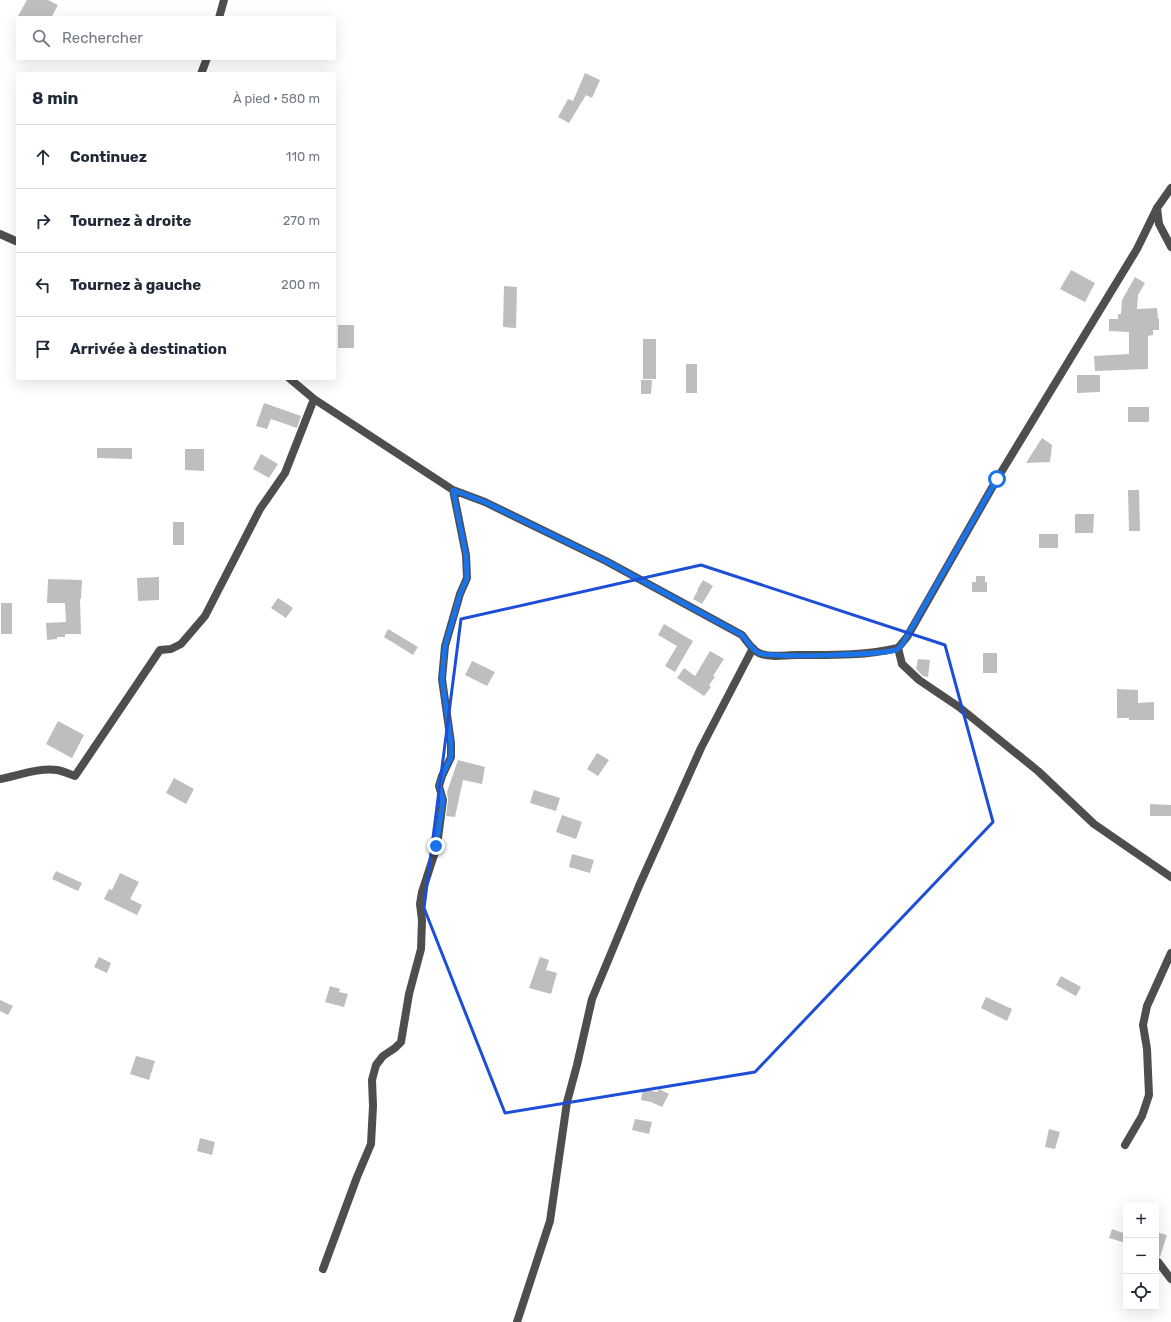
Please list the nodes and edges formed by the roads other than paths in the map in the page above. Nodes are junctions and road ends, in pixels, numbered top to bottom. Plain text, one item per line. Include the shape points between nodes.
1 (224, 0) edge
2 (220, 16) edge
3 (205, 60) edge
4 (202, 72) edge
5 (1171, 188) edge
6 (1157, 208) junction
7 (0, 234) edge
8 (16, 241) edge
9 (1171, 247) edge
10 (291, 380) edge
11 (314, 399) junction
12 (453, 490) junction
13 (753, 648) junction
14 (898, 648) junction
15 (0, 779) edge
16 (1171, 877) edge
17 (1171, 953) edge
18 (1125, 1145) dead end
19 (1159, 1263) edge
20 (323, 1269) dead end
21 (1171, 1279) edge
22 (517, 1322) edge

1 - 2 street
3 - 4 street
5 - 6 street
6 - 9 street via 1160,224
6 - 14 street via 1137,250 997,479
7 - 8 street
10 - 11 street
11 - 12 street
11 - 15 street via 285,473 260,509 205,616 181,644 171,649 160,650 75,776 47,769
12 - 13 street via 485,502 606,561 742,635
12 - 20 street via 466,555 467,578 445,646 442,679 451,757 439,786 443,800 436,846 420,904 421,949 409,994 401,1042 382,1056 376,1065 372,1080 371,1144
13 - 14 street via 759,653 772,656 841,655 882,652
13 - 22 street via 701,748 592,999 567,1102 550,1221
14 - 16 street via 902,664 919,680 959,707 1038,771 1094,824
17 - 18 street via 1146,1006 1143,1025 1149,1095 1142,1116
19 - 21 street

